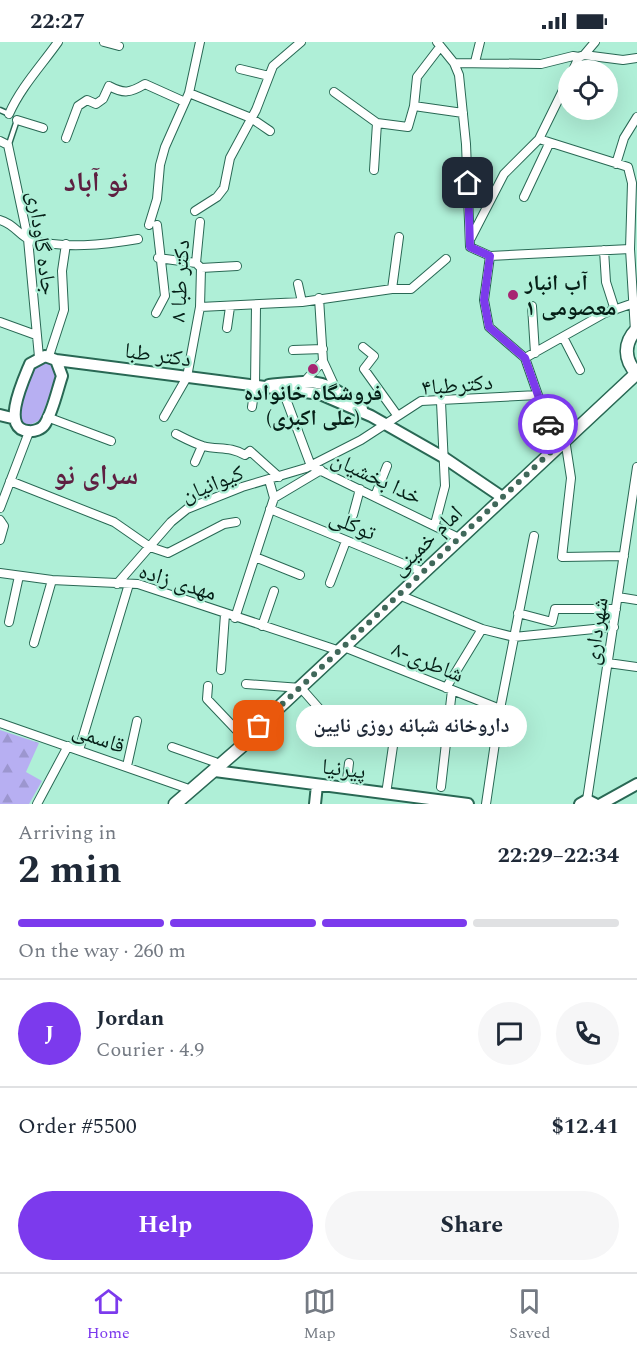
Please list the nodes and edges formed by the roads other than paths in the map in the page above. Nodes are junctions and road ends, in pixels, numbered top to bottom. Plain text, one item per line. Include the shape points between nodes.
1 (58, 42) edge
2 (104, 42) edge
3 (200, 42) edge
4 (301, 42) edge
5 (480, 42) edge
6 (595, 42) edge
7 (438, 44) edge
8 (119, 46) dead end
9 (581, 56) junction
10 (637, 58) edge
11 (579, 60) edge
12 (475, 62) junction
13 (454, 63) junction
14 (240, 69) dead end
15 (269, 76) junction
16 (334, 92) dead end
17 (189, 93) junction
18 (558, 101) edge
19 (185, 102) junction
20 (414, 106) junction
21 (0, 110) edge
22 (464, 113) junction
23 (9, 114) junction
24 (637, 117) edge
25 (251, 118) junction
26 (17, 120) junction
27 (377, 123) junction
28 (42, 128) dead end
29 (270, 131) dead end
30 (66, 138) dead end
31 (539, 140) junction
32 (0, 141) edge
33 (549, 144) junction
34 (8, 145) junction
35 (616, 164) junction
36 (374, 170) dead end
37 (524, 197) dead end
38 (195, 211) dead end
39 (0, 220) edge
40 (200, 222) dead end
41 (399, 237) dead end
42 (28, 239) junction
43 (138, 239) dead end
44 (470, 240) junction
45 (66, 244) junction
46 (630, 249) junction
47 (604, 250) junction
48 (490, 256) junction
49 (158, 258) junction
50 (446, 259) dead end
51 (198, 265) junction
52 (237, 266) dead end
53 (298, 284) dead end
54 (392, 289) junction
55 (319, 298) junction
56 (302, 302) junction
57 (631, 304) junction
58 (256, 306) junction
59 (532, 306) dead end
60 (200, 307) junction
61 (230, 307) junction
62 (615, 310) junction
63 (156, 313) dead end
64 (0, 322) edge
65 (227, 328) dead end
66 (636, 330) edge
67 (36, 335) junction
68 (563, 337) junction
69 (363, 347) dead end
70 (293, 350) dead end
71 (322, 350) junction
72 (535, 352) junction
73 (48, 358) junction
74 (525, 358) junction
75 (323, 361) junction
76 (580, 370) dead end
77 (637, 374) edge
78 (187, 377) junction
79 (305, 381) junction
80 (321, 382) junction
81 (255, 386) junction
82 (335, 387) junction
83 (283, 391) junction
84 (320, 394) junction
85 (538, 395) junction
86 (441, 402) junction
87 (252, 407) dead end
88 (0, 415) edge
89 (397, 415) junction
90 (47, 417) junction
91 (164, 417) dead end
92 (371, 417) junction
93 (12, 418) junction
94 (384, 424) junction
95 (29, 432) junction
96 (176, 434) dead end
97 (111, 441) dead end
98 (560, 443) junction
99 (202, 446) junction
100 (443, 457) junction
101 (195, 462) dead end
102 (311, 465) junction
103 (387, 466) dead end
104 (637, 467) edge
105 (321, 470) junction
106 (279, 477) junction
107 (269, 480) junction
108 (10, 481) junction
109 (360, 489) junction
110 (375, 496) junction
111 (502, 497) junction
112 (274, 498) junction
113 (0, 506) edge
114 (270, 510) junction
115 (353, 515) dead end
116 (0, 520) edge
117 (236, 522) dead end
118 (435, 524) junction
119 (534, 536) dead end
120 (459, 538) junction
121 (0, 540) edge
122 (346, 541) junction
123 (150, 547) junction
124 (624, 556) junction
125 (255, 557) junction
126 (423, 572) junction
127 (0, 573) edge
128 (300, 575) dead end
129 (19, 576) junction
130 (52, 580) junction
131 (330, 583) dead end
132 (117, 584) junction
133 (129, 584) junction
134 (274, 591) dead end
135 (399, 595) junction
136 (618, 597) junction
137 (637, 600) edge
138 (616, 609) junction
139 (518, 613) junction
140 (225, 614) junction
141 (235, 618) junction
142 (9, 622) dead end
143 (262, 626) junction
144 (614, 627) junction
145 (482, 629) junction
146 (514, 637) junction
147 (34, 643) dead end
148 (342, 649) junction
149 (608, 663) junction
150 (637, 667) edge
151 (221, 670) dead end
152 (246, 684) dead end
153 (208, 686) dead end
154 (301, 688) junction
155 (449, 689) junction
156 (500, 709) junction
157 (323, 713) dead end
158 (406, 718) dead end
159 (137, 721) dead end
160 (0, 723) edge
161 (448, 724) junction
162 (245, 739) junction
163 (68, 746) junction
164 (393, 746) dead end
165 (172, 747) dead end
166 (79, 750) junction
167 (349, 763) dead end
168 (127, 766) junction
169 (215, 766) junction
170 (317, 785) junction
171 (441, 787) dead end
172 (633, 787) edge
173 (346, 788) junction
174 (386, 794) junction
175 (181, 797) edge
176 (408, 800) edge
177 (587, 803) edge
178 (37, 804) edge
179 (315, 804) edge
180 (468, 804) edge
181 (486, 804) edge
182 (601, 804) edge
183 (624, 804) edge

1 - 23 street via 19,91
2 - 8 street
3 - 17 street
4 - 15 street via 273,66
5 - 12 street
6 - 9 street
7 - 13 street
7 - 20 street via 417,77
9 - 10 street
9 - 11 street
9 - 12 street via 541,64
12 - 13 street
13 - 22 street
14 - 15 street
15 - 25 street
16 - 27 street
17 - 19 street
17 - 25 street
18 - 31 street
19 - 30 street via 145,84 130,93 109,86 96,104 87,100 78,106
19 - 49 street via 160,165 153,225 160,246
20 - 22 street
20 - 27 street via 408,127
21 - 23 lane
22 - 44 street
23 - 26 lane
24 - 35 street via 624,138
25 - 29 street
25 - 38 street via 230,158 224,188 218,197
26 - 28 street
26 - 34 lane
27 - 36 street
31 - 33 street
31 - 44 street via 504,174
32 - 34 street
33 - 35 street
33 - 37 street
34 - 42 street, جاده گاوداری
35 - 46 street via 628,167 632,183
39 - 42 street via 12,224
40 - 51 street, دکتر طبا ۸
41 - 54 street
42 - 45 street
42 - 67 street, جاده گاوداری
43 - 45 street
44 - 48 street via 470,247
45 - 73 street via 62,271 64,310
46 - 47 street
46 - 57 street
47 - 48 street
47 - 62 street via 606,282
48 - 74 street via 484,300 489,327
49 - 51 street
49 - 63 street via 165,296
50 - 54 street via 411,289
51 - 52 street
51 - 60 street, دکتر طبا ۸
53 - 56 street
54 - 55 street
55 - 56 street
55 - 71 street
56 - 58 street
57 - 62 street
57 - 66 street
58 - 61 street
58 - 81 street
59 - 72 street
60 - 61 street
60 - 78 street, دکتر طبا ۸
61 - 65 street
62 - 68 street
64 - 67 street
66 - 77 main road via 627,347 627,357
67 - 73 street, جاده گاوداری
68 - 72 street
68 - 76 street
69 - 89 street via 374,356 364,369
70 - 71 street
71 - 75 street
72 - 74 street
73 - 78 street, دکتر طبا
73 - 90 street via 62,376
73 - 93 street via 30,364
74 - 85 street
75 - 79 street
75 - 82 street
77 - 98 main road, امام خمینی
78 - 81 street, دکتر طبا
78 - 91 street, دکتر طبا ۸
79 - 80 street, دکتر طبا
79 - 81 street, دکتر طبا
80 - 82 street, دکتر طبا
80 - 84 street
81 - 83 street, دکتر طبا
81 - 87 street
82 - 92 street, دکتر طبا
83 - 84 street, دکتر طبا
83 - 102 street
84 - 92 street, دکتر طبا
85 - 86 street, دکترطبا۴
85 - 98 street
86 - 89 street, دکترطبا۴ via 421,401
86 - 100 street
88 - 93 street
89 - 94 street, دکترطبا۴
90 - 95 street via 40,428
90 - 97 street
92 - 94 street, دکتر طبا
93 - 95 street via 19,428
94 - 100 street, دکتر طبا
94 - 102 street, دکترطبا۴
95 - 108 street
96 - 99 street
98 - 111 main road, امام خمینی
98 - 124 street via 571,478 562,557
99 - 101 street
99 - 106 street via 226,447 245,455 250,451
100 - 111 street, دکتر طبا
100 - 118 street via 445,486
102 - 105 street, خدا بخشیان
102 - 106 street, کیوانیان
103 - 110 street
104 - 124 street, شهرداری
105 - 109 street, خدا بخشیان
105 - 112 street
106 - 107 street, کیوانیان
107 - 112 street
107 - 123 street, کیوانیان via 187,509
108 - 113 street
108 - 123 street via 114,522
109 - 110 street, خدا بخشیان
109 - 115 street
110 - 118 street, خدا بخشیان
111 - 120 main road, امام خمینی
112 - 114 street
114 - 122 street, توکلی
114 - 125 street
116 - 121 street via 4,526
117 - 123 street via 224,524 168,553
118 - 120 street, خدا بخشیان
119 - 139 street
120 - 126 main road, امام خمینی
122 - 126 street, توکلی
122 - 131 street
123 - 132 street, کیوانیان
124 - 136 street, شهرداری
125 - 128 street
125 - 141 street
126 - 135 main road, امام خمینی
127 - 129 street, مهدی زاده
129 - 130 street, مهدی زاده
129 - 142 street
130 - 132 street, مهدی زاده
130 - 147 street
132 - 133 street, مهدی زاده
133 - 140 street, مهدی زاده
133 - 166 street
134 - 143 street
135 - 145 street
135 - 148 main road, امام خمینی
136 - 137 street
136 - 138 street, شهرداری
138 - 139 street via 555,609 552,622
138 - 144 street, شهرداری
139 - 146 street
140 - 141 street, مهدی زاده
140 - 151 street
141 - 143 street, مهدی زاده
143 - 148 street, مهدی زاده
144 - 146 street
144 - 149 street, شهرداری
145 - 146 street
145 - 155 street
146 - 156 street
148 - 154 main road, امام خمینی
148 - 155 street, ۸-شاطری
149 - 150 street
149 - 177 street, شهرداری
152 - 154 street
153 - 162 street via 207,699
154 - 157 street
154 - 162 main road, امام خمینی
155 - 156 street, ۸-شاطری
155 - 161 street
156 - 181 street
158 - 161 street
159 - 168 street
160 - 163 street, قاسمی
161 - 171 street
162 - 169 main road, امام خمینی via 242,746
163 - 166 street, قاسمی
163 - 178 street
164 - 174 street
165 - 169 street
166 - 168 street, قاسمی
167 - 173 street
168 - 175 street, قاسمی
169 - 170 street, پیرنیا
169 - 175 main road, امام خمینی
170 - 173 street, پیرنیا
170 - 179 street
172 - 182 street
172 - 183 street
173 - 174 street, پیرنیا
174 - 176 street, پیرنیا
176 - 180 street, پیرنیا

